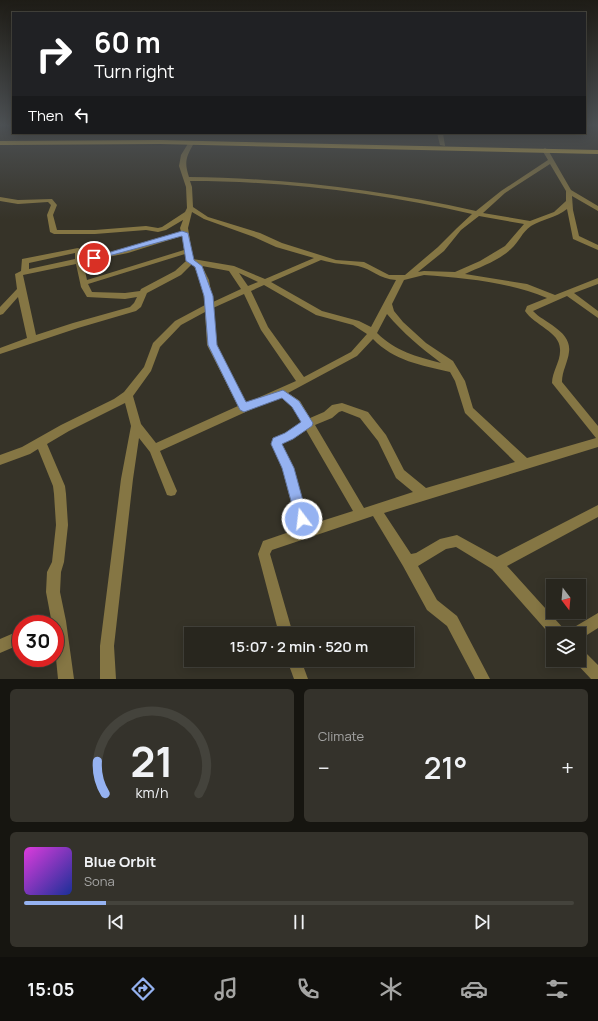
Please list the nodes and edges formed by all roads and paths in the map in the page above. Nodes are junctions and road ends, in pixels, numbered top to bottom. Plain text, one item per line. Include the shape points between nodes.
1 (184, 156) edge
2 (548, 156) edge
3 (551, 161) junction
4 (188, 179) junction
5 (569, 192) junction
6 (0, 199) edge
7 (570, 201) junction
8 (598, 209) edge
9 (188, 211) junction
10 (476, 214) junction
11 (530, 223) junction
12 (185, 233) junction
13 (598, 248) edge
14 (188, 251) junction
15 (320, 258) junction
16 (79, 261) junction
17 (194, 263) junction
18 (231, 268) junction
19 (25, 272) junction
20 (456, 275) junction
21 (404, 278) junction
22 (264, 282) junction
23 (598, 282) edge
24 (84, 283) junction
25 (21, 289) junction
26 (246, 290) junction
27 (568, 293) junction
28 (141, 294) junction
29 (554, 298) junction
30 (388, 305) junction
31 (210, 306) junction
32 (0, 312) edge
33 (598, 315) edge
34 (372, 334) junction
35 (32, 341) junction
36 (0, 351) edge
37 (453, 369) junction
38 (302, 382) junction
39 (128, 395) junction
40 (257, 402) junction
41 (244, 408) junction
42 (308, 423) junction
43 (136, 426) junction
44 (598, 434) edge
45 (41, 442) junction
46 (598, 442) edge
47 (154, 449) junction
48 (0, 460) edge
49 (524, 464) junction
50 (171, 492) dead end
51 (424, 494) junction
52 (376, 510) junction
53 (598, 511) edge
54 (361, 514) junction
55 (305, 532) junction
56 (408, 561) junction
57 (496, 564) junction
58 (56, 615) edge
59 (598, 620) edge
60 (284, 627) edge
61 (553, 627) edge
62 (586, 628) edge
63 (12, 641) edge
64 (0, 646) edge
65 (586, 663) edge
66 (64, 667) edge
67 (297, 667) edge
68 (598, 675) edge
69 (66, 679) edge
70 (108, 679) edge
71 (301, 679) edge
72 (482, 679) edge

1 - 4 street via 182,166
2 - 3 street
3 - 5 street
3 - 10 street via 503,192
4 - 9 street
4 - 10 street via 230,179 328,188 420,201
5 - 7 street
5 - 8 street
6 - 9 street via 9,202 50,200 54,205 50,214 54,232 146,228 158,230
7 - 11 street via 559,212
7 - 13 street via 576,237
9 - 12 street
9 - 15 street
10 - 11 street
10 - 21 street via 440,249
11 - 20 street via 504,252
12 - 14 street
12 - 16 street via 125,251
14 - 17 street
14 - 24 street
15 - 21 street via 340,263 355,263 387,277
15 - 22 street
16 - 19 street
16 - 19 street via 78,250 25,261
16 - 24 street
17 - 18 street
17 - 28 street
17 - 31 street via 204,280
18 - 22 street
18 - 26 street
19 - 25 street via 19,274
20 - 21 street via 424,273
20 - 29 street via 527,287
21 - 30 street
22 - 26 street
22 - 34 street via 319,313 356,323
23 - 27 street
24 - 28 street via 87,293 95,296
25 - 32 street
25 - 35 street
26 - 31 street
26 - 38 street via 264,328
27 - 29 street
27 - 33 street
28 - 35 street via 138,304 133,309 76,324
29 - 44 street via 530,308 529,311 562,339 565,351 558,369 557,383
30 - 34 street
30 - 37 street via 390,312 400,324
31 - 39 street via 178,323 156,345 148,368
31 - 41 street via 212,345
34 - 37 street via 407,358
34 - 38 street via 354,354
35 - 36 street
37 - 49 street via 470,410
38 - 40 street
39 - 43 street
39 - 45 street
40 - 41 street
40 - 42 street via 283,394 296,404
41 - 47 street
42 - 51 street via 328,415 336,408 364,415 382,438 400,474
42 - 54 street
42 - 55 street via 276,444 288,468
43 - 47 street
43 - 70 street via 107,646
45 - 48 street via 26,451
45 - 58 street via 60,494 62,525 58,562 54,572
46 - 49 street
47 - 50 street
49 - 51 street
51 - 52 street
52 - 54 street
52 - 56 street
53 - 57 street
54 - 55 street
55 - 60 street via 267,545 264,554
56 - 57 street via 418,559 444,543 457,541
56 - 72 street via 432,605 452,622
57 - 61 street
59 - 62 street
63 - 64 street
65 - 68 street
66 - 69 street
67 - 71 street

